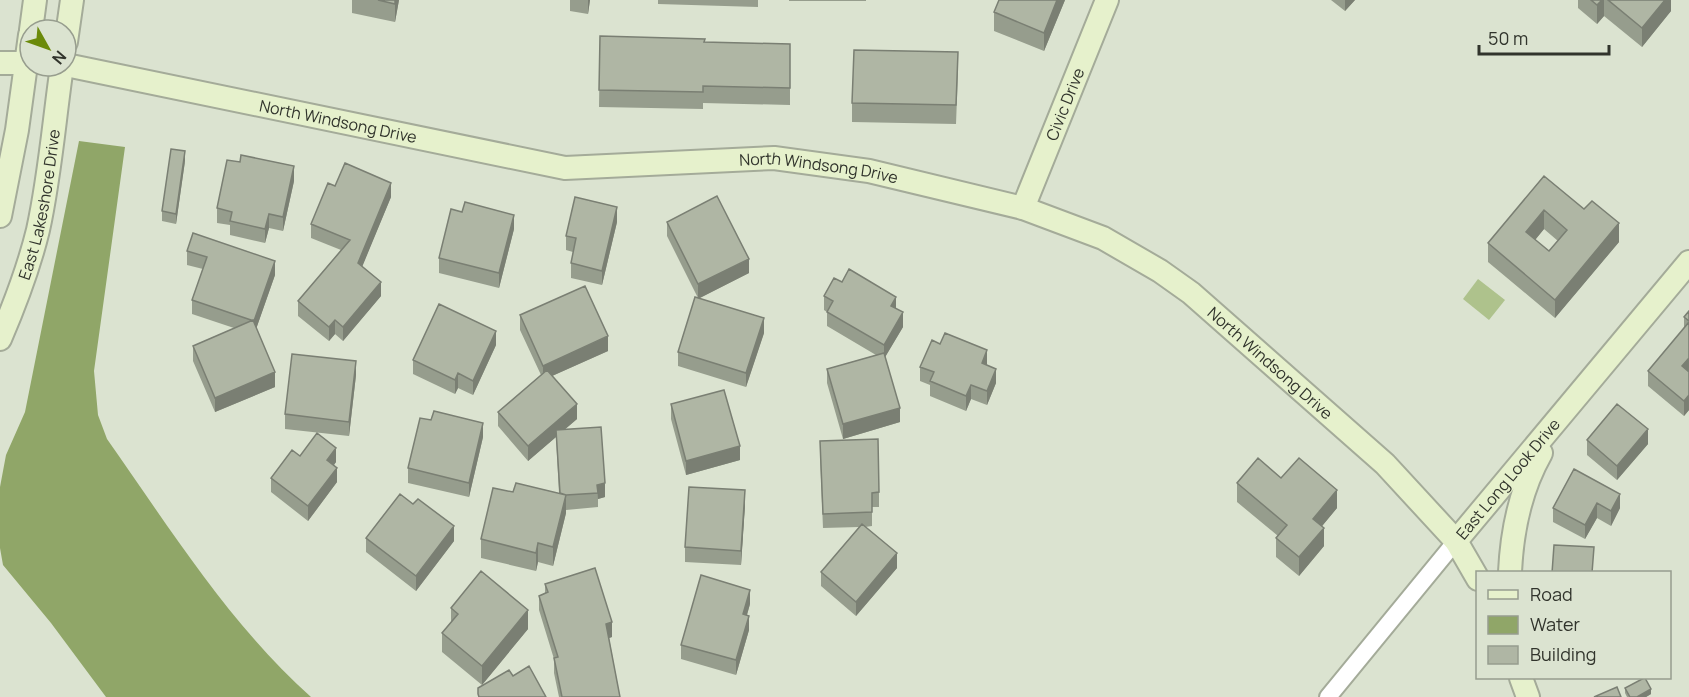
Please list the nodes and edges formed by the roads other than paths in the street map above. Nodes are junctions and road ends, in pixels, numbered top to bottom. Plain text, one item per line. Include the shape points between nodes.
1 (35, 0) edge
2 (72, 0) edge
3 (1107, 0) edge
4 (33, 18) edge
5 (69, 18) edge
6 (0, 63) edge
7 (18, 63) edge
8 (78, 68) edge
9 (26, 78) edge
10 (62, 78) edge
11 (1023, 208) junction
12 (0, 216) edge
13 (1689, 262) edge
14 (0, 339) edge
15 (1563, 413) junction
16 (1456, 541) junction
17 (1510, 571) edge
18 (1476, 576) edge
19 (1521, 679) edge
20 (1328, 697) edge
21 (1528, 697) edge

1 - 4 street
2 - 5 street
3 - 11 street, Civic Drive
6 - 7 street
8 - 11 street, North Windsong Drive via 565,168 774,158 869,171
9 - 12 street, East Lakeshore Drive
10 - 14 street, East Lakeshore Drive via 38,231
11 - 16 street, North Windsong Drive via 1103,238 1191,293 1385,464
13 - 15 street, East Long Look Drive
15 - 16 street, East Long Look Drive
15 - 17 street via 1533,468 1519,504
16 - 18 street, North Windsong Drive
16 - 20 street, East Long Look Drive
19 - 21 street

